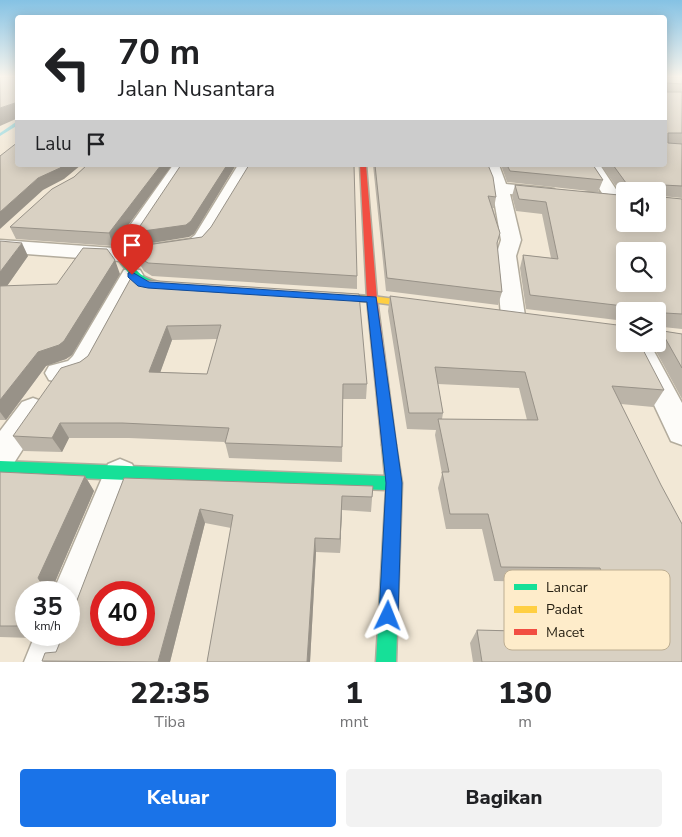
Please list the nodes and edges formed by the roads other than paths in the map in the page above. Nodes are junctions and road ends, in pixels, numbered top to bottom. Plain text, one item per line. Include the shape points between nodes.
1 (180, 167) edge
2 (245, 167) edge
3 (363, 167) edge
4 (492, 167) edge
5 (594, 167) edge
6 (500, 188) junction
7 (616, 195) edge
8 (616, 200) edge
9 (14, 228) edge
10 (0, 242) edge
11 (0, 246) edge
12 (126, 265) junction
13 (178, 288) edge
14 (314, 296) edge
15 (372, 299) junction
16 (438, 307) edge
17 (513, 316) edge
18 (641, 352) edge
19 (682, 432) edge
20 (0, 456) edge
21 (0, 468) edge
22 (120, 474) junction
23 (394, 483) junction
24 (78, 581) edge
25 (53, 646) edge
26 (46, 662) edge
27 (386, 662) edge

1 - 12 street
2 - 12 street via 196,244
3 - 15 street
4 - 6 street
5 - 7 street
6 - 8 street
6 - 17 street via 511,240 506,256
9 - 10 street
11 - 12 street
12 - 13 street via 142,283
12 - 20 street via 83,363 58,374
14 - 15 street
15 - 16 street
15 - 23 street
18 - 19 street
21 - 22 street
22 - 23 street
22 - 24 street
23 - 27 street
25 - 26 street

